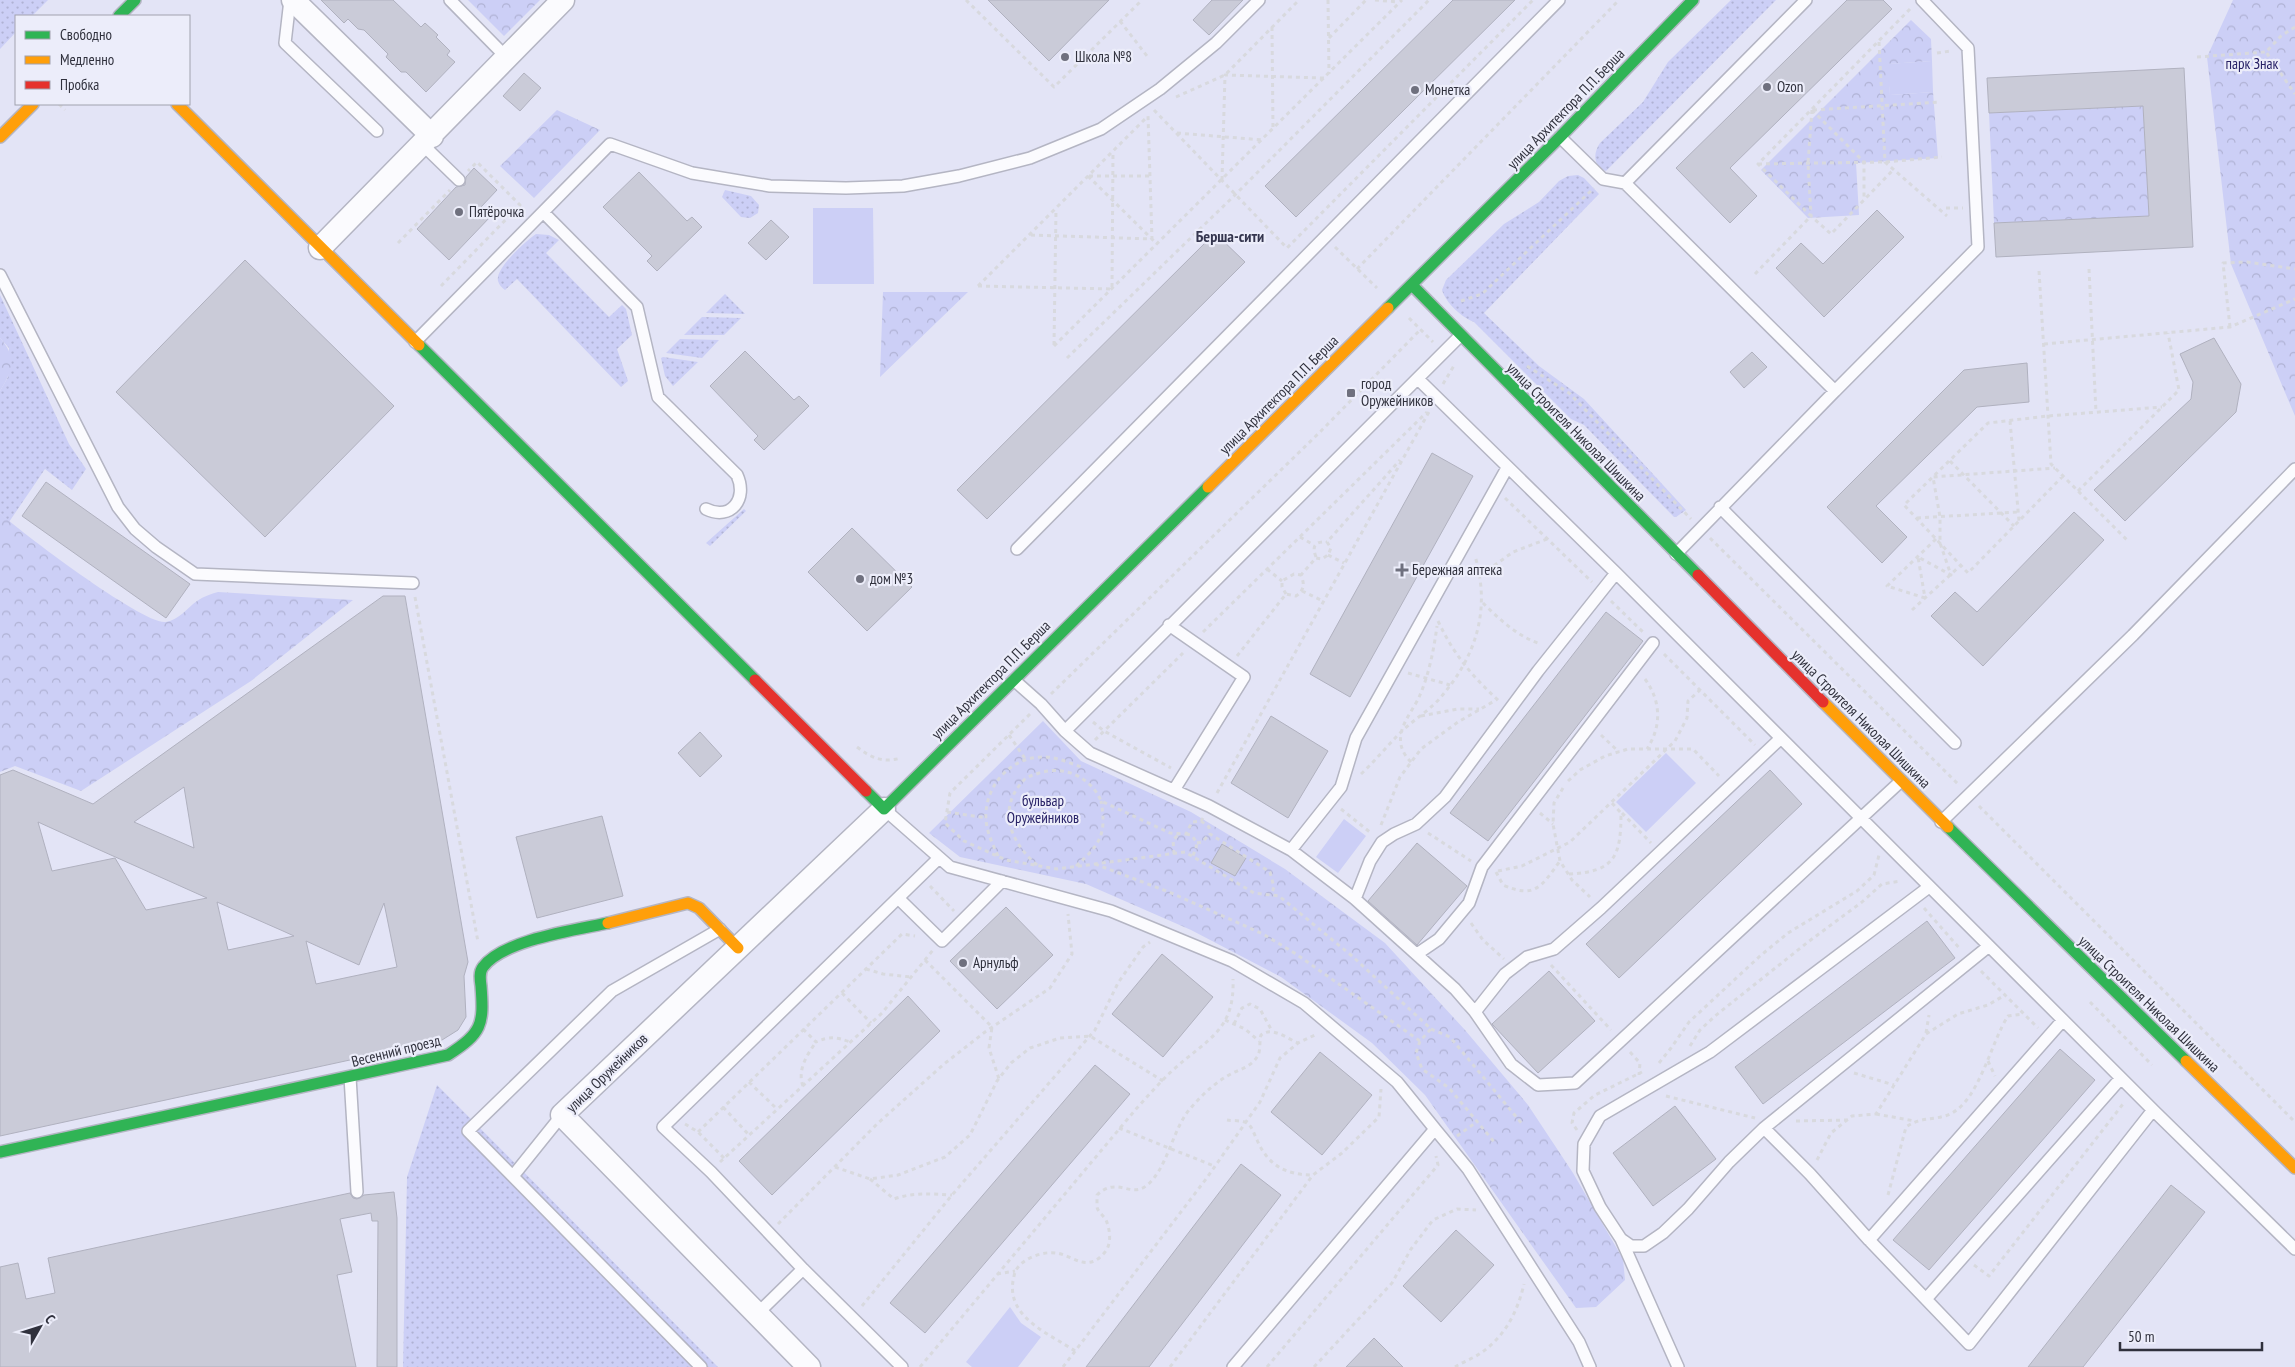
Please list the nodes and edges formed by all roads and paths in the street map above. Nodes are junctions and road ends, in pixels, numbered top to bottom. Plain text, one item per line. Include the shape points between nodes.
1 (135, 0) edge
2 (292, 0) edge
3 (450, 0) edge
4 (563, 0) edge
5 (966, 0) edge
6 (1142, 0) edge
7 (1258, 0) edge
8 (1299, 0) edge
9 (1328, 0) edge
10 (1366, 0) edge
11 (1375, 0) edge
12 (1429, 0) edge
13 (1533, 0) edge
14 (1559, 0) edge
15 (1619, 0) edge
16 (1806, 0) edge
17 (1922, 0) edge
18 (1401, 1) edge
19 (1685, 3) edge
20 (1910, 9) dead end
21 (120, 15) edge
22 (1120, 21) junction
23 (1272, 27) junction
24 (2295, 27) edge
25 (1329, 38) junction
26 (1879, 41) junction
27 (2266, 52) junction
28 (1147, 56) dead end
29 (2197, 57) dead end
30 (507, 58) junction
31 (1329, 74) junction
32 (1226, 75) junction
33 (1273, 76) junction
34 (1325, 78) junction
35 (2295, 94) edge
36 (1168, 100) dead end
37 (1940, 102) dead end
38 (1160, 104) dead end
39 (1882, 104) junction
40 (32, 105) edge
41 (60, 105) edge
42 (178, 105) edge
43 (65, 110) dead end
44 (1154, 110) junction
45 (1812, 110) junction
46 (1148, 116) junction
47 (1274, 130) junction
48 (378, 131) dead end
49 (1177, 133) junction
50 (1224, 136) junction
51 (0, 137) edge
52 (1560, 138) junction
53 (428, 140) junction
54 (1264, 140) junction
55 (1113, 151) junction
56 (1942, 157) dead end
57 (1864, 162) junction
58 (1885, 162) junction
59 (1808, 163) junction
60 (1758, 164) junction
61 (1894, 170) junction
62 (1088, 176) junction
63 (1113, 176) junction
64 (1150, 176) junction
65 (1603, 179) junction
66 (458, 180) junction
67 (1222, 180) junction
68 (1625, 182) junction
69 (1236, 194) junction
70 (1113, 200) junction
71 (1864, 200) junction
72 (1056, 209) junction
73 (543, 212) junction
74 (1811, 216) junction
75 (1946, 216) dead end
76 (1030, 235) junction
77 (1056, 236) junction
78 (1113, 238) junction
79 (1152, 239) junction
80 (398, 243) dead end
81 (1157, 244) junction
82 (320, 248) junction
83 (1357, 269) dead end
84 (2089, 269) dead end
85 (2295, 270) edge
86 (2040, 271) dead end
87 (1755, 274) dead end
88 (0, 275) edge
89 (1412, 285) junction
90 (441, 286) dead end
91 (1055, 288) junction
92 (1112, 289) junction
93 (2295, 299) edge
94 (1460, 301) junction
95 (1468, 308) dead end
96 (1444, 318) junction
97 (2230, 327) junction
98 (1420, 330) dead end
99 (2168, 333) junction
100 (1460, 336) junction
101 (1428, 337) dead end
102 (2092, 340) junction
103 (414, 342) junction
104 (2044, 344) junction
105 (1067, 358) dead end
106 (1524, 363) dead end
107 (1418, 379) junction
108 (1835, 391) junction
109 (2162, 407) junction
110 (1430, 408) dead end
111 (2096, 412) junction
112 (2048, 416) junction
113 (2010, 421) junction
114 (1405, 454) dead end
115 (1950, 461) junction
116 (1507, 468) junction
117 (2054, 468) junction
118 (2295, 470) edge
119 (2014, 471) junction
120 (1963, 474) junction
121 (2063, 476) junction
122 (1933, 477) junction
123 (1495, 489) junction
124 (2078, 490) junction
125 (1720, 507) junction
126 (706, 509) dead end
127 (2018, 512) junction
128 (2001, 513) junction
129 (1940, 516) junction
130 (1916, 518) junction
131 (2019, 521) junction
132 (2014, 526) junction
133 (1700, 528) junction
134 (1300, 537) junction
135 (1469, 537) junction
136 (1547, 539) junction
137 (1936, 539) junction
138 (2128, 541) dead end
139 (1327, 542) junction
140 (1940, 543) junction
141 (1314, 545) junction
142 (1017, 549) dead end
143 (1676, 554) junction
144 (1328, 555) junction
145 (1918, 557) junction
146 (1316, 558) junction
147 (1344, 563) dead end
148 (1961, 565) junction
149 (1267, 569) junction
150 (1616, 573) junction
151 (1481, 575) junction
152 (1951, 575) junction
153 (1301, 576) junction
154 (1282, 581) junction
155 (413, 583) joint
156 (1443, 584) junction
157 (1302, 591) junction
158 (1602, 591) junction
159 (1286, 594) junction
160 (1925, 598) junction
161 (1323, 601) dead end
162 (1483, 602) junction
163 (1912, 610) dead end
164 (1438, 621) junction
165 (1170, 625) junction
166 (1194, 642) junction
167 (1653, 643) junction
168 (1556, 648) junction
169 (1463, 665) junction
170 (1229, 667) junction
171 (1395, 670) junction
172 (1633, 670) junction
173 (1426, 678) junction
174 (1013, 679) junction
175 (1450, 685) junction
176 (1700, 690) junction
177 (1505, 694) dead end
178 (1497, 700) junction
179 (1041, 704) junction
180 (1482, 708) junction
181 (1509, 711) junction
182 (1083, 713) junction
183 (1421, 716) junction
184 (1590, 726) junction
185 (1065, 731) junction
186 (1104, 731) junction
187 (1401, 732) junction
188 (1009, 735) junction
189 (1781, 738) junction
190 (851, 741) dead end
191 (1955, 743) dead end
192 (1085, 749) junction
193 (1646, 749) junction
194 (1665, 750) junction
195 (1619, 752) junction
196 (1764, 754) junction
197 (901, 758) dead end
198 (1026, 760) junction
199 (1411, 762) junction
200 (1086, 769) dead end
201 (1183, 774) junction
202 (1356, 778) dead end
203 (1901, 781) junction
204 (1731, 786) junction
205 (1174, 790) junction
206 (1969, 795) junction
207 (1101, 801) dead end
208 (1330, 801) junction
209 (1611, 802) junction
210 (884, 809) junction
211 (947, 812) junction
212 (1621, 813) junction
213 (1193, 817) dead end
214 (987, 818) junction
215 (1861, 819) junction
216 (1942, 822) junction
217 (1416, 824) junction
218 (1179, 834) dead end
219 (1186, 834) dead end
220 (1210, 834) junction
221 (1379, 840) junction
222 (1197, 843) junction
223 (1558, 848) junction
224 (1290, 850) junction
225 (1660, 853) junction
226 (1174, 854) junction
227 (1879, 855) dead end
228 (998, 856) junction
229 (1192, 857) junction
230 (939, 858) junction
231 (1560, 861) junction
232 (1094, 864) junction
233 (1075, 866) junction
234 (1482, 867) junction
235 (1496, 872) junction
236 (1568, 874) junction
237 (920, 876) junction
238 (1002, 881) junction
239 (1901, 881) dead end
240 (1930, 887) junction
241 (1271, 895) junction
242 (898, 898) junction
243 (1067, 899) junction
244 (1355, 899) junction
245 (1601, 908) junction
246 (1465, 909) junction
247 (963, 920) junction
248 (720, 929) junction
249 (1166, 933) junction
250 (942, 940) junction
251 (1989, 946) junction
252 (738, 948) junction
253 (1540, 953) junction
254 (1417, 954) junction
255 (925, 960) junction
256 (1232, 961) junction
257 (1971, 961) junction
258 (1514, 966) junction
259 (483, 967) junction
260 (866, 969) junction
261 (910, 977) junction
262 (842, 992) junction
263 (2004, 995) junction
264 (1475, 1012) junction
265 (2023, 1014) junction
266 (1225, 1020) junction
267 (2063, 1020) junction
268 (871, 1023) junction
269 (1234, 1024) junction
270 (992, 1027) junction
271 (1332, 1027) junction
272 (803, 1029) junction
273 (1431, 1029) junction
274 (1272, 1031) junction
275 (1090, 1036) junction
276 (2048, 1037) junction
277 (1420, 1041) junction
278 (1620, 1041) junction
279 (816, 1042) junction
280 (850, 1042) junction
281 (1259, 1042) junction
282 (1298, 1043) junction
283 (1689, 1048) dead end
284 (1654, 1066) dead end
285 (1648, 1069) dead end
286 (1838, 1069) junction
287 (1383, 1071) junction
288 (1639, 1074) junction
289 (350, 1078) junction
290 (2121, 1078) junction
291 (999, 1079) junction
292 (1162, 1081) junction
293 (749, 1082) junction
294 (1894, 1085) junction
295 (803, 1086) junction
296 (1645, 1090) junction
297 (2123, 1104) dead end
298 (723, 1107) junction
299 (778, 1109) junction
300 (2153, 1110) junction
301 (1876, 1114) junction
302 (562, 1115) junction
303 (673, 1118) junction
304 (1227, 1120) dead end
305 (1848, 1120) junction
306 (1478, 1121) junction
307 (1774, 1121) junction
308 (1915, 1121) junction
309 (1246, 1122) junction
310 (2295, 1122) edge
311 (1523, 1124) dead end
312 (1119, 1128) junction
313 (1764, 1128) junction
314 (1435, 1129) junction
315 (698, 1132) junction
316 (749, 1135) junction
317 (1588, 1136) junction
318 (1495, 1143) dead end
319 (1446, 1144) junction
320 (1168, 1148) junction
321 (0, 1152) edge
322 (724, 1158) junction
323 (835, 1167) junction
324 (1214, 1167) junction
325 (2295, 1168) edge
326 (711, 1172) junction
327 (1810, 1174) junction
328 (1313, 1175) junction
329 (513, 1176) junction
330 (870, 1179) junction
331 (357, 1192) dead end
332 (952, 1195) junction
333 (1887, 1197) dead end
334 (1494, 1211) junction
335 (776, 1227) dead end
336 (1621, 1239) junction
337 (1869, 1240) junction
338 (2295, 1249) edge
339 (1529, 1264) junction
340 (803, 1270) junction
341 (1015, 1270) junction
342 (1968, 1272) dead end
343 (997, 1274) junction
344 (1926, 1299) junction
345 (757, 1314) junction
346 (852, 1318) junction
347 (1075, 1351) junction
348 (701, 1367) edge
349 (809, 1367) edge
350 (902, 1367) edge
351 (920, 1367) edge
352 (1063, 1367) edge
353 (1170, 1367) edge
354 (1232, 1367) edge
355 (1267, 1367) edge
356 (1314, 1367) edge
357 (1455, 1367) edge
358 (1590, 1367) edge
359 (1678, 1367) edge

1 - 21 street
2 - 48 lane via 285,44
2 - 53 street
3 - 30 lane
4 - 30 street
5 - 22 path via 1054,87
6 - 22 path
7 - 73 lane via 1216,43 1160,89 1101,129 1030,158 903,186 770,186 692,173 610,144
8 - 23 path
9 - 25 path
10 - 25 path
11 - 18 path
12 - 69 path
13 - 69 path via 1288,248
14 - 142 lane
15 - 83 path
16 - 68 lane
17 - 108 lane via 1968,48 1978,248
18 - 31 path
19 - 52 street, улица Архитектора П.П. Берша
20 - 26 path
22 - 28 path
23 - 32 path
23 - 33 path
24 - 27 path
25 - 31 path
26 - 39 path
26 - 45 path
27 - 29 path
27 - 35 path
30 - 53 street
31 - 34 path
32 - 33 path
32 - 36 path
32 - 50 path
33 - 34 path
33 - 47 path
34 - 47 path
37 - 39 path
38 - 44 path via 1152,108
39 - 45 path
39 - 58 path
40 - 51 street
41 - 43 path
42 - 82 street
44 - 46 path
44 - 49 path
45 - 57 path
45 - 59 path
45 - 60 path
46 - 55 path
46 - 64 path
47 - 54 path
49 - 50 path
49 - 67 path
50 - 54 path
50 - 67 path
52 - 65 lane
52 - 89 street, улица Архитектора П.П. Берша
53 - 66 lane
53 - 82 street
54 - 67 path
55 - 62 path
55 - 63 path
56 - 58 path
57 - 58 path
57 - 59 path
57 - 71 path
58 - 61 path
59 - 60 path
59 - 74 path
60 - 74 path
61 - 71 path
61 - 75 path
62 - 63 path
62 - 70 path
62 - 72 path
63 - 64 path
63 - 70 path
64 - 79 path
65 - 68 lane
65 - 94 path via 1482,294
66 - 80 path
66 - 90 path via 476,162 520,205
67 - 69 path
67 - 81 path
68 - 108 lane
69 - 105 path
70 - 78 path
70 - 79 path
71 - 74 path via 1831,234
72 - 76 path
72 - 77 path
73 - 103 lane
73 - 126 lane via 636,307 658,397 737,475 742,486 741,496 735,505 716,514
74 - 87 path
76 - 77 path
76 - 91 path via 978,286
77 - 78 path
77 - 91 path
78 - 79 path
78 - 92 path
79 - 81 path
81 - 92 path
82 - 103 street
84 - 102 path
85 - 97 path via 2247,262 2223,263
86 - 104 path
88 - 155 lane via 118,507 156,547 195,574
89 - 96 street, улица Строителя Николая Шишкина
89 - 174 street, улица Архитектора П.П. Берша
91 - 92 path
91 - 92 path via 1054,346
93 - 97 path
94 - 95 path
94 - 96 path
96 - 100 street, улица Строителя Николая Шишкина
96 - 101 path
97 - 99 path
98 - 179 path
99 - 102 path
99 - 109 path via 2178,390
100 - 107 lane
100 - 143 street, улица Строителя Николая Шишкина
102 - 104 path
102 - 111 path
103 - 210 street
104 - 112 path
106 - 133 path via 1569,393
107 - 116 lane
107 - 165 lane
108 - 125 lane
109 - 111 path
109 - 124 path
110 - 134 path
111 - 112 path
112 - 113 path
112 - 117 path via 2051,464
113 - 115 path via 1988,424
113 - 119 path
114 - 139 path
115 - 120 path
115 - 122 path
116 - 123 lane
116 - 150 lane
117 - 119 path
117 - 121 path
118 - 206 lane
119 - 120 path
119 - 127 path
120 - 122 path
120 - 128 path
121 - 124 path
121 - 131 path
122 - 129 path
122 - 130 path via 1904,505
123 - 135 lane
123 - 136 path
124 - 138 path
125 - 133 lane
125 - 191 lane
127 - 128 path
127 - 131 path
128 - 129 path
128 - 132 path
129 - 130 path
129 - 140 path
130 - 137 path
131 - 132 path
132 - 148 path via 1968,573
133 - 143 lane
133 - 206 path
134 - 141 path
134 - 149 path
135 - 151 path
135 - 156 lane
136 - 151 path via 1513,552
136 - 158 path
137 - 140 path
137 - 145 path
139 - 141 path
139 - 144 path via 1331,548
140 - 148 path
140 - 152 path
141 - 146 path
143 - 203 street, улица Строителя Николая Шишкина
144 - 146 path
144 - 147 path
145 - 152 path
145 - 160 path
145 - 160 path via 1887,586
146 - 153 path
148 - 152 path
149 - 154 path
149 - 166 path
150 - 158 lane
150 - 189 lane
151 - 162 path
152 - 160 path
153 - 154 path via 1294,574
153 - 157 path via 1304,583
154 - 159 path
155 - 259 path
156 - 164 path
156 - 171 lane
157 - 159 path via 1296,596
157 - 161 path
158 - 167 path
158 - 168 lane
159 - 170 path
160 - 163 path
162 - 168 path via 1520,634 1536,643
162 - 169 path via 1477,638
164 - 169 path
164 - 173 path
165 - 166 lane
165 - 182 lane
166 - 170 lane
166 - 186 path
167 - 172 lane
167 - 176 path
168 - 181 lane
169 - 175 path
169 - 178 path
170 - 201 lane via 1244,677
171 - 173 path
171 - 208 lane via 1356,738 1341,787
172 - 184 lane
172 - 193 path via 1653,690 1659,713 1655,737
173 - 175 path
173 - 187 path
174 - 179 lane
174 - 210 street, улица Архитектора П.П. Берша
175 - 183 path
176 - 194 path via 1688,701 1687,718 1675,741
176 - 196 path
177 - 178 path
178 - 180 path
178 - 181 path
179 - 185 lane
179 - 188 path
180 - 183 path
180 - 199 path via 1421,749
181 - 217 lane via 1445,798
182 - 185 lane
182 - 186 path
183 - 187 path
184 - 195 path
184 - 234 lane
185 - 192 lane
186 - 192 path
186 - 201 path
187 - 199 path via 1404,755
187 - 202 path
188 - 198 path
188 - 211 path via 950,793
189 - 196 lane
189 - 215 lane
190 - 197 path via 874,758 888,761
192 - 205 lane
193 - 194 path
193 - 195 path
194 - 204 path via 1693,750
194 - 209 path
195 - 223 path via 1604,756 1580,770 1566,783 1554,803 1553,824
196 - 204 lane
198 - 200 path via 1048,758
198 - 214 path via 1011,766 1000,776 991,793
199 - 221 path via 1400,777 1382,820
201 - 205 lane
203 - 215 lane
203 - 216 street, улица Строителя Николая Шишкина
204 - 225 lane
205 - 224 lane
206 - 216 lane
206 - 310 path
207 - 233 path via 1103,831 1094,850
208 - 221 path
208 - 224 lane
209 - 212 path
209 - 223 path via 1570,842
210 - 230 lane
210 - 252 street, улица Оружейников
211 - 214 path
211 - 228 path via 945,823 964,841
212 - 225 path
212 - 236 path via 1616,856 1588,873
213 - 220 path via 1209,827
214 - 228 path via 987,827
215 - 240 lane
215 - 278 lane
216 - 325 street, улица Строителя Николая Шишкина
217 - 221 lane
217 - 234 path
218 - 226 path via 1173,840
219 - 222 path
220 - 222 path
220 - 241 path via 1270,872 1274,887
221 - 244 lane
222 - 229 path
223 - 231 path
223 - 235 path via 1522,866
224 - 244 lane
225 - 245 lane
226 - 229 path via 1185,852
226 - 232 path
227 - 284 path via 1874,875 1857,891 1788,932 1760,956 1688,1022 1672,1048
228 - 233 path via 1058,868
229 - 241 path via 1254,894
230 - 237 lane
230 - 238 lane via 950,867
231 - 235 path via 1547,879 1532,891 1520,892 1503,885
231 - 236 path
232 - 233 path
232 - 277 path via 1169,892 1263,934
234 - 235 path via 1491,873
234 - 246 lane
236 - 245 path
237 - 242 lane
237 - 247 path
238 - 243 lane
238 - 247 lane
239 - 283 path via 1882,884 1808,942 1715,1016 1700,1030
240 - 251 lane
240 - 296 lane via 1710,1052
241 - 273 path via 1279,896 1352,956
242 - 250 lane
242 - 303 lane
243 - 249 lane via 1111,911
243 - 270 path via 1072,954 1050,988
244 - 254 lane
245 - 253 lane via 1554,949
246 - 254 lane via 1440,939
246 - 258 path via 1483,940
247 - 250 lane
248 - 252 street
248 - 259 street via 699,908 688,903 514,946
248 - 329 lane via 612,991 468,1131
249 - 256 lane
249 - 275 path via 1143,946 1118,983
250 - 255 path
250 - 260 path via 902,934
251 - 257 lane
251 - 267 lane
252 - 302 street, улица Оружейников
253 - 258 lane
253 - 278 path
254 - 264 lane
255 - 261 path
255 - 270 path
256 - 266 path via 1234,998
256 - 271 lane via 1304,1003
257 - 263 path
257 - 286 lane
258 - 264 lane
259 - 289 street, Весенний проезд via 480,975 481,1022 470,1041 448,1055
260 - 261 path
260 - 262 path
261 - 268 path
262 - 268 path
262 - 272 path
263 - 265 path
263 - 294 path via 1988,1005 1958,1014 1926,1034
264 - 278 lane via 1511,1064 1538,1085 1575,1082
265 - 276 path
265 - 308 path via 2008,1016 1966,1101 1950,1114
266 - 269 path
266 - 292 path via 1214,1037
267 - 276 lane
267 - 290 lane
268 - 280 path
269 - 274 path via 1242,1008 1250,1004 1260,1009
269 - 281 path via 1246,1029
270 - 291 path via 989,1048
270 - 323 path via 944,1064
271 - 282 path
271 - 287 lane
272 - 279 path
272 - 293 path
273 - 277 path
273 - 311 path via 1450,1037
274 - 281 path via 1261,1035
274 - 282 path
275 - 291 path via 1060,1038 1030,1048 1011,1063
275 - 292 path
275 - 332 path
276 - 337 lane
277 - 306 path via 1416,1054 1422,1069 1449,1088
278 - 288 path via 1640,1063
279 - 280 path via 826,1038
279 - 295 path via 800,1077
280 - 295 path
281 - 320 path via 1259,1055 1251,1065 1228,1075 1187,1112
282 - 309 path via 1280,1058 1260,1102
285 - 288 path
286 - 294 path
286 - 307 lane
287 - 314 lane via 1397,1082
287 - 328 path via 1379,1117
288 - 296 path
288 - 317 path via 1594,1095 1574,1113 1572,1123
289 - 321 street, Весенний проезд
289 - 331 lane
290 - 300 lane
290 - 344 lane
291 - 330 path via 970,1135 945,1157 898,1175
292 - 312 path
293 - 298 path
293 - 299 path
294 - 301 path
295 - 299 path
296 - 307 path
296 - 317 lane via 1600,1116
297 - 342 path via 1989,1276 1974,1265
298 - 315 path
298 - 316 path
299 - 316 path
300 - 338 lane
300 - 344 lane via 1969,1344
301 - 305 path via 1852,1116
301 - 308 path
302 - 329 lane
302 - 345 street, улица Оружейников
303 - 315 path
303 - 326 lane via 663,1127
304 - 309 path
305 - 307 path
305 - 327 path via 1831,1133
306 - 318 path
306 - 319 path
307 - 313 lane
308 - 333 path via 1906,1127
309 - 324 path
309 - 328 path via 1252,1127 1262,1152 1273,1164 1295,1175
312 - 320 path
312 - 343 path
313 - 327 lane
313 - 336 lane via 1663,1233 1644,1246 1631,1246
314 - 319 lane
314 - 354 lane
315 - 322 path
316 - 322 path
317 - 336 lane via 1584,1144 1582,1171
319 - 334 lane via 1468,1170
319 - 355 path via 1436,1152 1438,1165
320 - 324 path
320 - 341 path via 1154,1178 1145,1187 1135,1190 1115,1186 1105,1188 1097,1196 1098,1209 1106,1220 1110,1235 1106,1251 1096,1260 1085,1262 1058,1253 1042,1253 1026,1260
322 - 326 path
323 - 330 path
323 - 335 path
324 - 347 path
326 - 340 lane
327 - 337 lane
328 - 353 path
329 - 348 lane
330 - 332 path via 894,1199 922,1193
332 - 346 path
334 - 339 lane
334 - 356 path via 1457,1209 1433,1220 1411,1249 1392,1283
336 - 359 lane
337 - 344 lane
339 - 357 path via 1519,1305 1504,1333 1477,1355
339 - 358 lane via 1579,1342
340 - 345 lane
340 - 346 lane
341 - 343 path
341 - 347 path via 1014,1302 1023,1316
343 - 351 path
345 - 349 street, улица Оружейников
346 - 350 lane
347 - 352 path

